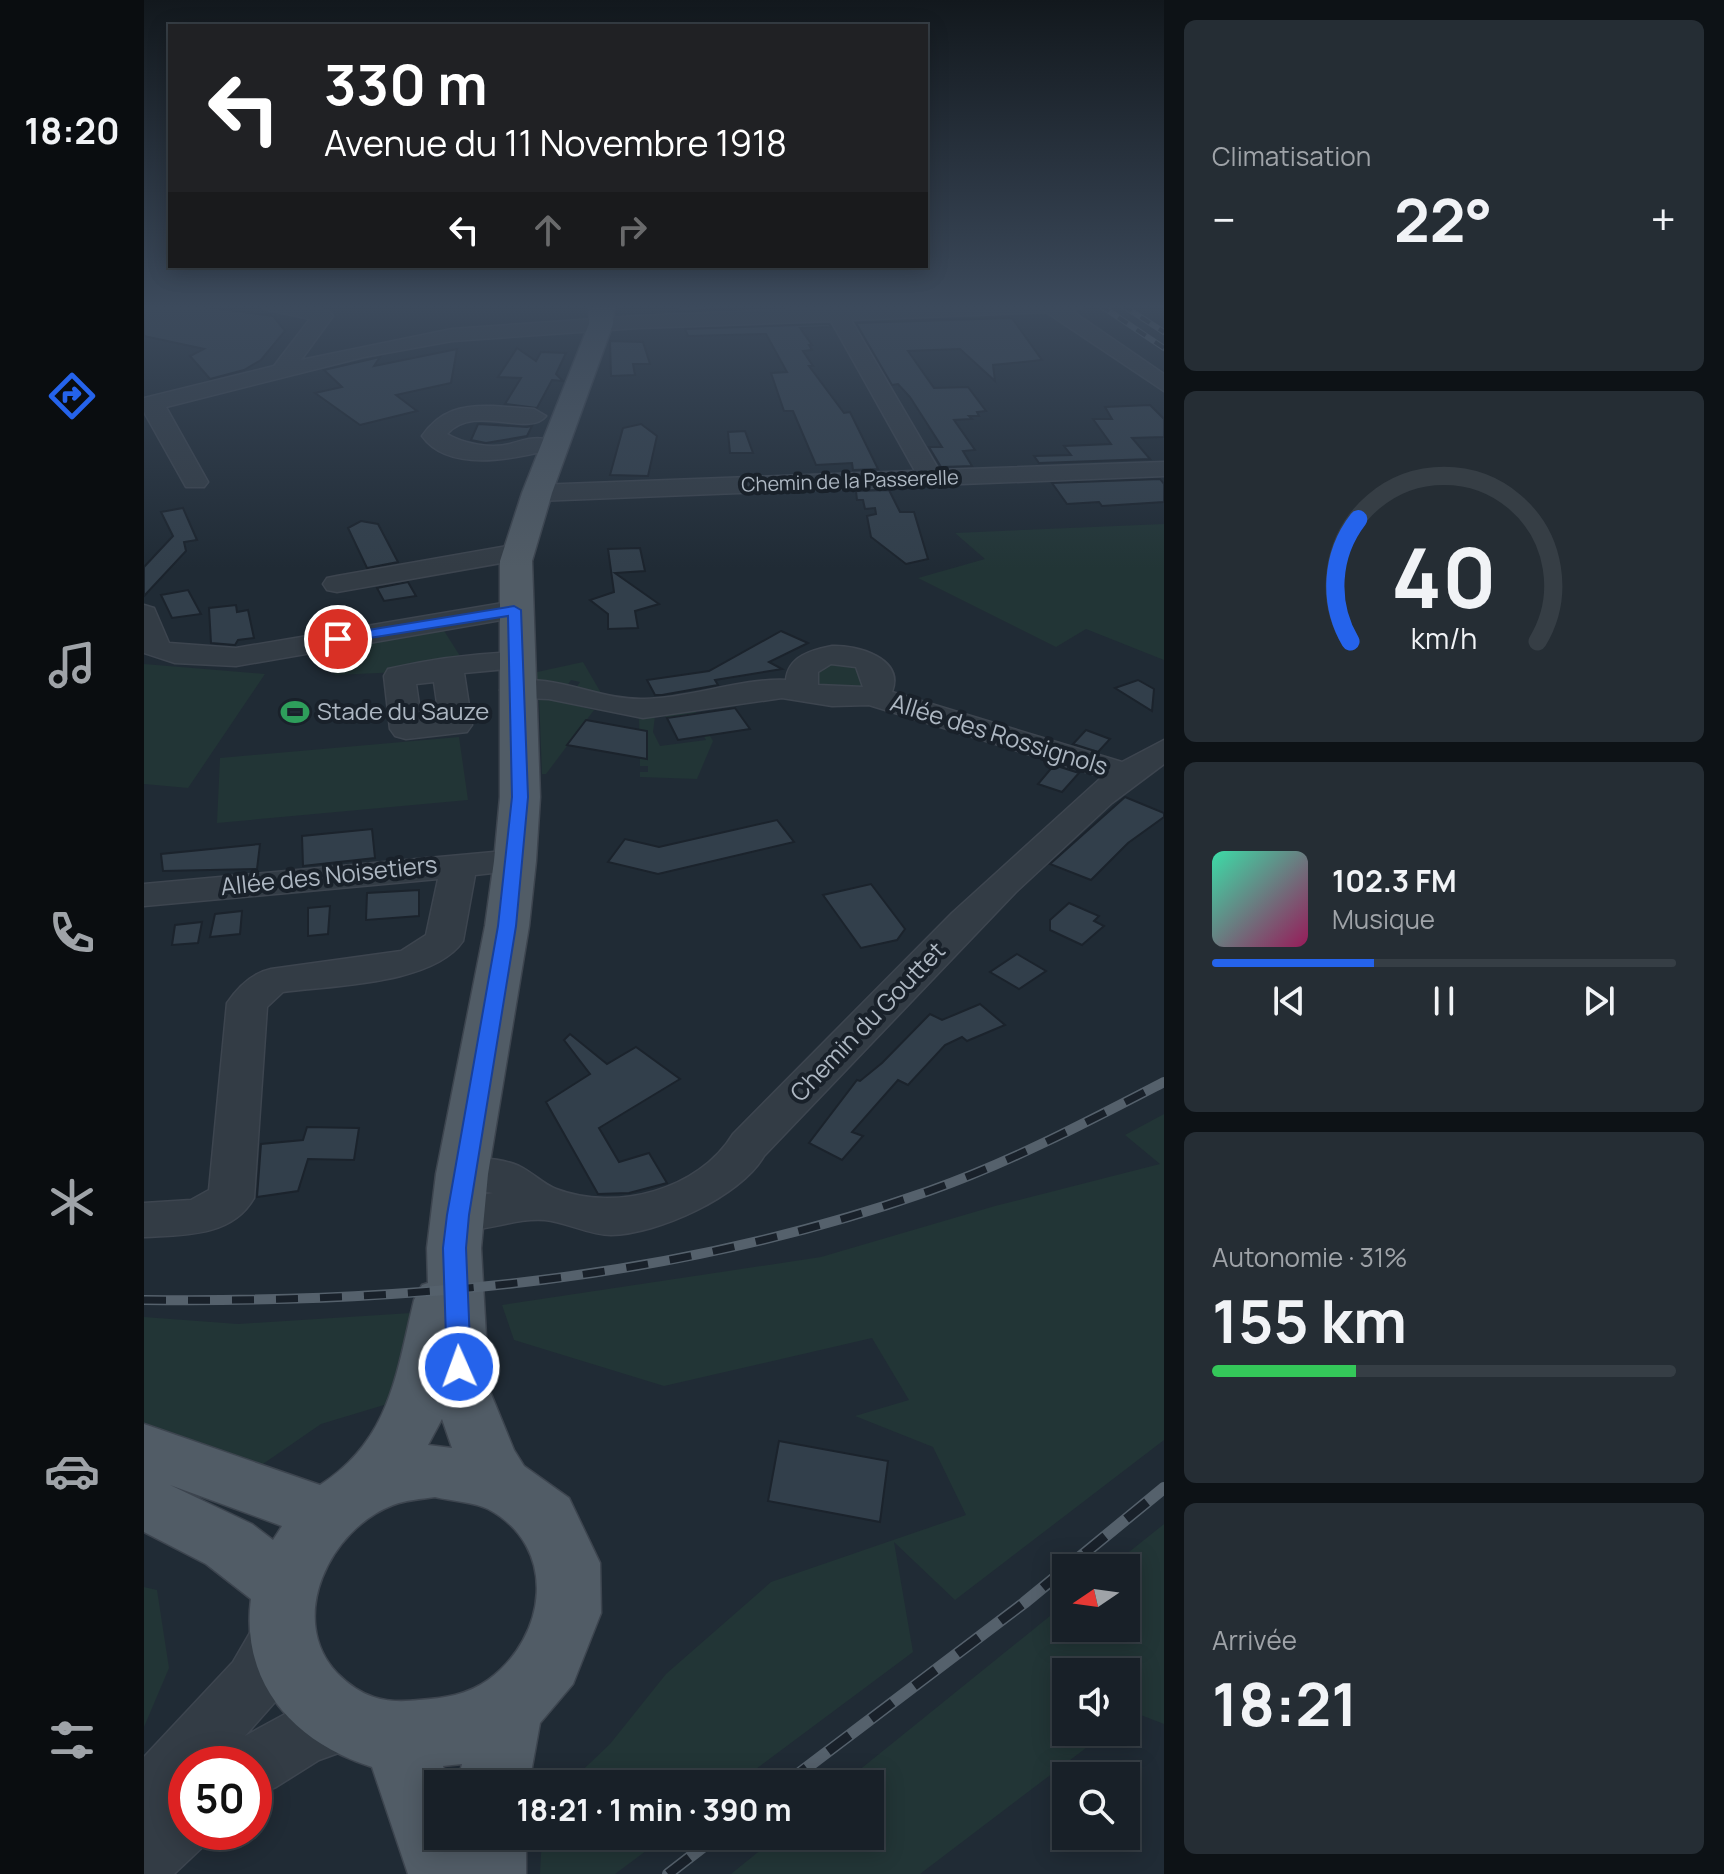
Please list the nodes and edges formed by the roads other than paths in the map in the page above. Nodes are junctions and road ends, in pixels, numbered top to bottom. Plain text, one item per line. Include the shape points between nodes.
1 (194, 392) edge
2 (574, 392) edge
3 (882, 392) edge
4 (148, 404) edge
5 (1164, 469) edge
6 (931, 478) junction
7 (195, 482) dead end
8 (537, 493) junction
9 (519, 552) junction
10 (337, 584) dead end
11 (514, 610) junction
12 (144, 614) edge
13 (447, 665) dead end
14 (516, 676) junction
15 (803, 693) junction
16 (875, 697) junction
17 (1164, 750) edge
18 (1123, 773) junction
19 (515, 861) junction
20 (459, 864) junction
21 (144, 895) edge
22 (458, 1212) junction
23 (144, 1220) edge
24 (144, 1450) edge
25 (502, 1484) junction
26 (144, 1502) edge
27 (346, 1502) junction
28 (283, 1609) junction
29 (509, 1705) junction
30 (371, 1730) junction
31 (272, 1754) edge
32 (496, 1770) edge
33 (144, 1803) edge
34 (168, 1836) edge
35 (489, 1850) edge
36 (144, 1858) edge
37 (445, 1874) edge
38 (489, 1874) edge

1 - 4 street
2 - 8 main road via 567,412 527,434
3 - 6 street
4 - 7 street
5 - 6 street, Chemin de la Passerelle
6 - 8 street, Chemin de la Passerelle
8 - 9 main road
9 - 10 street
9 - 11 main road
11 - 12 street via 236,657 156,649
11 - 14 main road
13 - 14 street, Allée des Rossignols
14 - 15 street, Allée des Rossignols via 549,690 643,709 782,689
14 - 19 main road via 520,797
15 - 16 street, Allée des Rossignols
15 - 16 street, Allée des Rossignols via 805,668 844,654 871,664 880,684
16 - 18 street, Allée des Rossignols
17 - 18 street, Chemin du Gouttet
18 - 22 street, Chemin du Gouttet via 1012,875 845,1043 741,1157 703,1189 610,1218 543,1203
19 - 20 street, Allée des Noisetiers
19 - 22 main road
20 - 21 street, Allée des Noisetiers
20 - 23 street via 444,941 411,962 271,981 247,1003 231,1198 200,1217
22 - 25 main road via 461,1397
22 - 27 main road via 418,1407 392,1456
24 - 27 main road via 267,1491
25 - 27 main road via 481,1476 411,1473
25 - 29 main road via 534,1505 558,1534 572,1583 564,1636 551,1662
26 - 28 main road via 229,1544
27 - 28 main road via 300,1548
28 - 30 main road via 286,1655 303,1687
28 - 33 street via 254,1682
29 - 30 main road via 455,1732
29 - 32 main road
30 - 31 street via 294,1739
30 - 37 main road via 435,1838
34 - 36 street
35 - 38 main road

